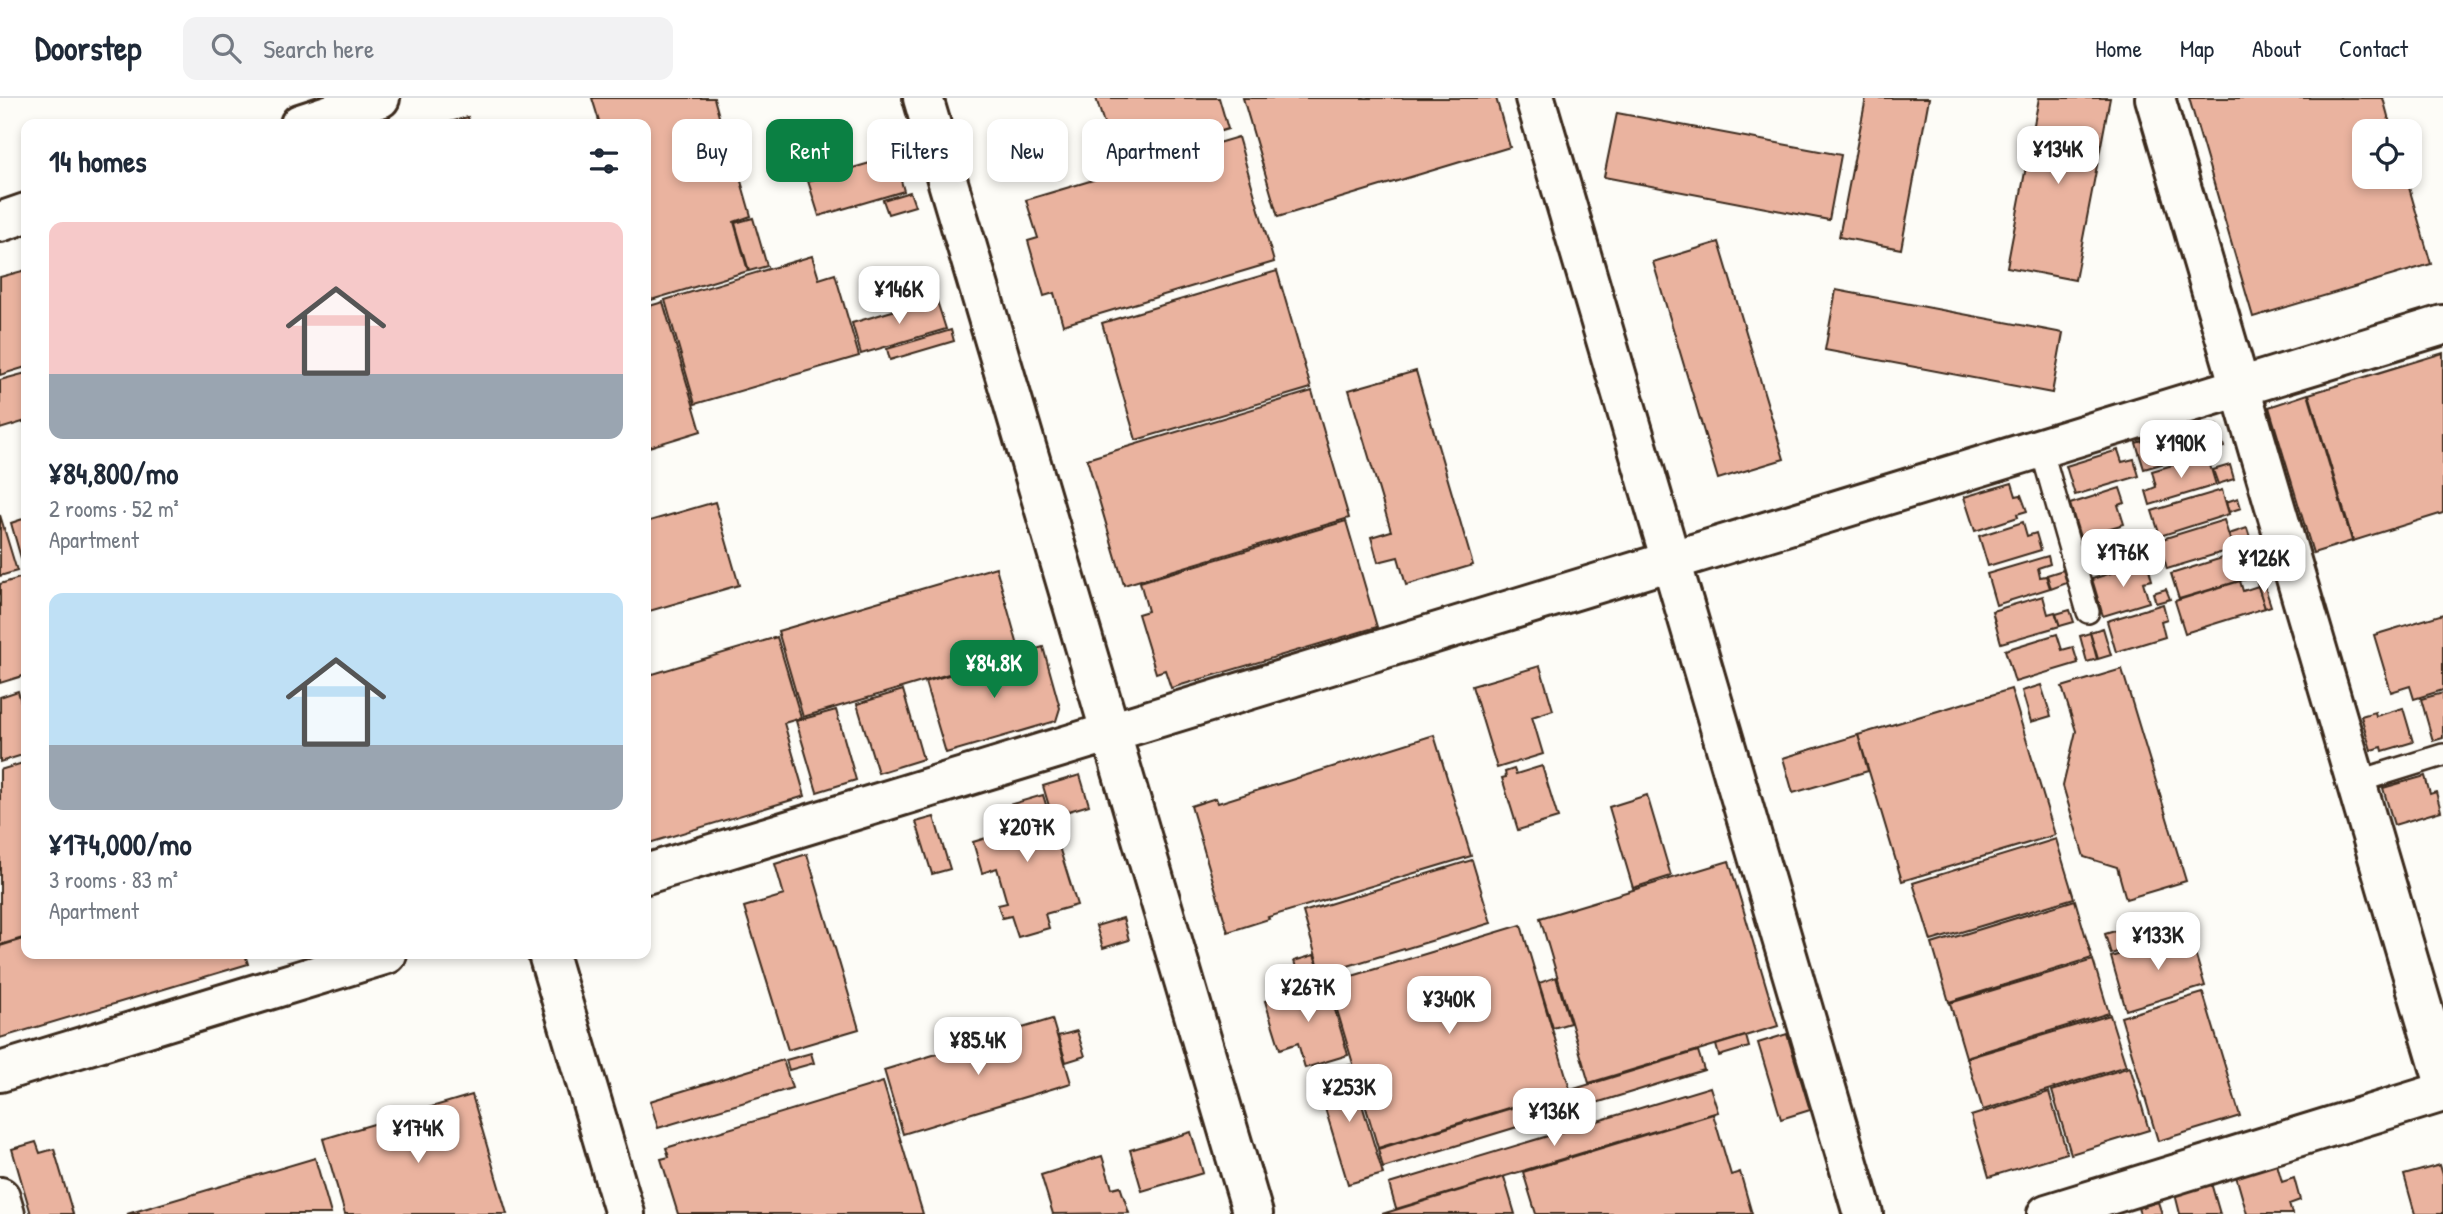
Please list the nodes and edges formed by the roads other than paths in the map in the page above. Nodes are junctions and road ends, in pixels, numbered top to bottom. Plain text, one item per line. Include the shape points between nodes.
1 (380, 98) edge
2 (923, 98) edge
3 (1535, 98) edge
4 (2155, 98) edge
5 (316, 119) edge
6 (21, 215) edge
7 (0, 222) edge
8 (2443, 325) edge
9 (2240, 387) junction
10 (2041, 448) junction
11 (1671, 561) junction
12 (2088, 612) dead end
13 (1111, 732) junction
14 (2443, 755) edge
15 (2356, 782) junction
16 (651, 872) edge
17 (371, 959) edge
18 (549, 959) edge
19 (0, 1072) edge
20 (2443, 1078) edge
21 (2443, 1092) edge
22 (0, 1197) edge
23 (5, 1214) edge
24 (625, 1214) edge
25 (1253, 1214) edge
26 (1863, 1214) edge
27 (2047, 1214) edge

1 - 5 street
2 - 13 street
3 - 11 street
4 - 9 street
6 - 7 street
8 - 9 street
9 - 10 street
9 - 15 street
10 - 11 street
10 - 12 lane
11 - 13 street
11 - 26 street
13 - 16 street
13 - 25 street
14 - 15 lane
15 - 20 street
17 - 19 street
18 - 24 street
21 - 27 street
22 - 23 street

